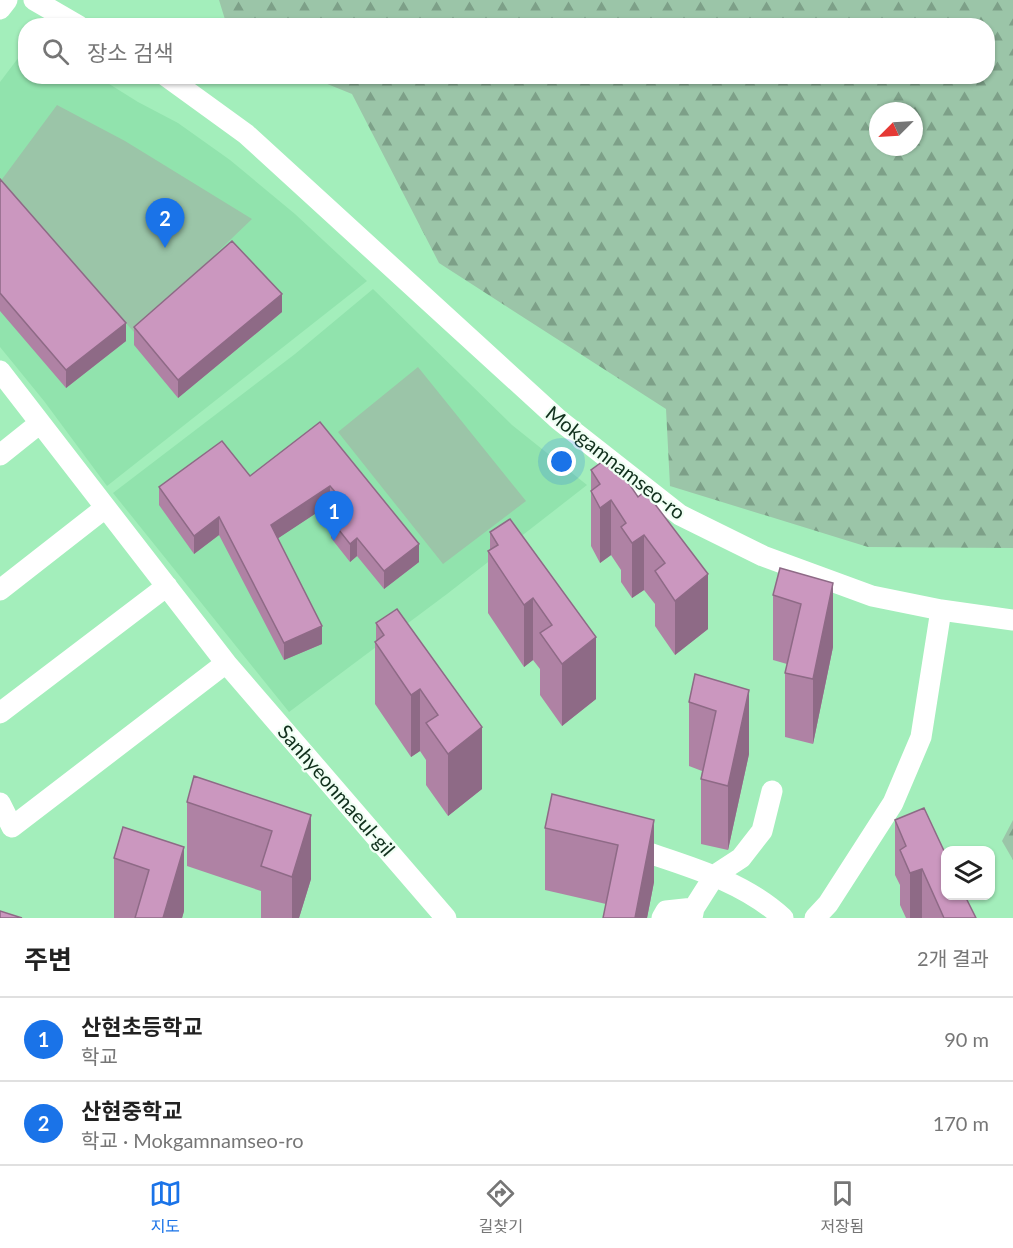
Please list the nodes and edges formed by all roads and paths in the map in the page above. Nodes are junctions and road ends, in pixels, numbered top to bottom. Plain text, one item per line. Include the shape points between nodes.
1 (7, 0) edge
2 (34, 0) edge
3 (0, 9) edge
4 (65, 18) edge
5 (177, 84) edge
6 (0, 371) edge
7 (40, 423) junction
8 (0, 455) edge
9 (105, 508) junction
10 (167, 586) junction
11 (0, 590) edge
12 (941, 610) junction
13 (1013, 620) edge
14 (226, 663) junction
15 (0, 713) edge
16 (772, 791) dead end
17 (0, 803) edge
18 (634, 848) edge
19 (715, 875) junction
20 (693, 913) edge
21 (446, 918) edge
22 (662, 918) edge
23 (783, 918) edge
24 (815, 918) edge

1 - 3 street
2 - 4 street
5 - 12 street, Mokgamnamseo-ro via 246,134 559,420 680,515 763,556 872,596
6 - 7 street, Sanhyeonmaeul-gil
7 - 8 street
7 - 9 street, Sanhyeonmaeul-gil
9 - 10 street, Sanhyeonmaeul-gil
9 - 11 street
10 - 14 street, Sanhyeonmaeul-gil
10 - 15 street
12 - 13 street, Mokgamnamseo-ro
12 - 24 street via 921,737 893,803
14 - 17 street via 12,827
14 - 21 street, Sanhyeonmaeul-gil
16 - 19 street via 762,831 741,858
18 - 19 street
19 - 20 street
19 - 23 street via 768,904
20 - 22 street via 666,911

